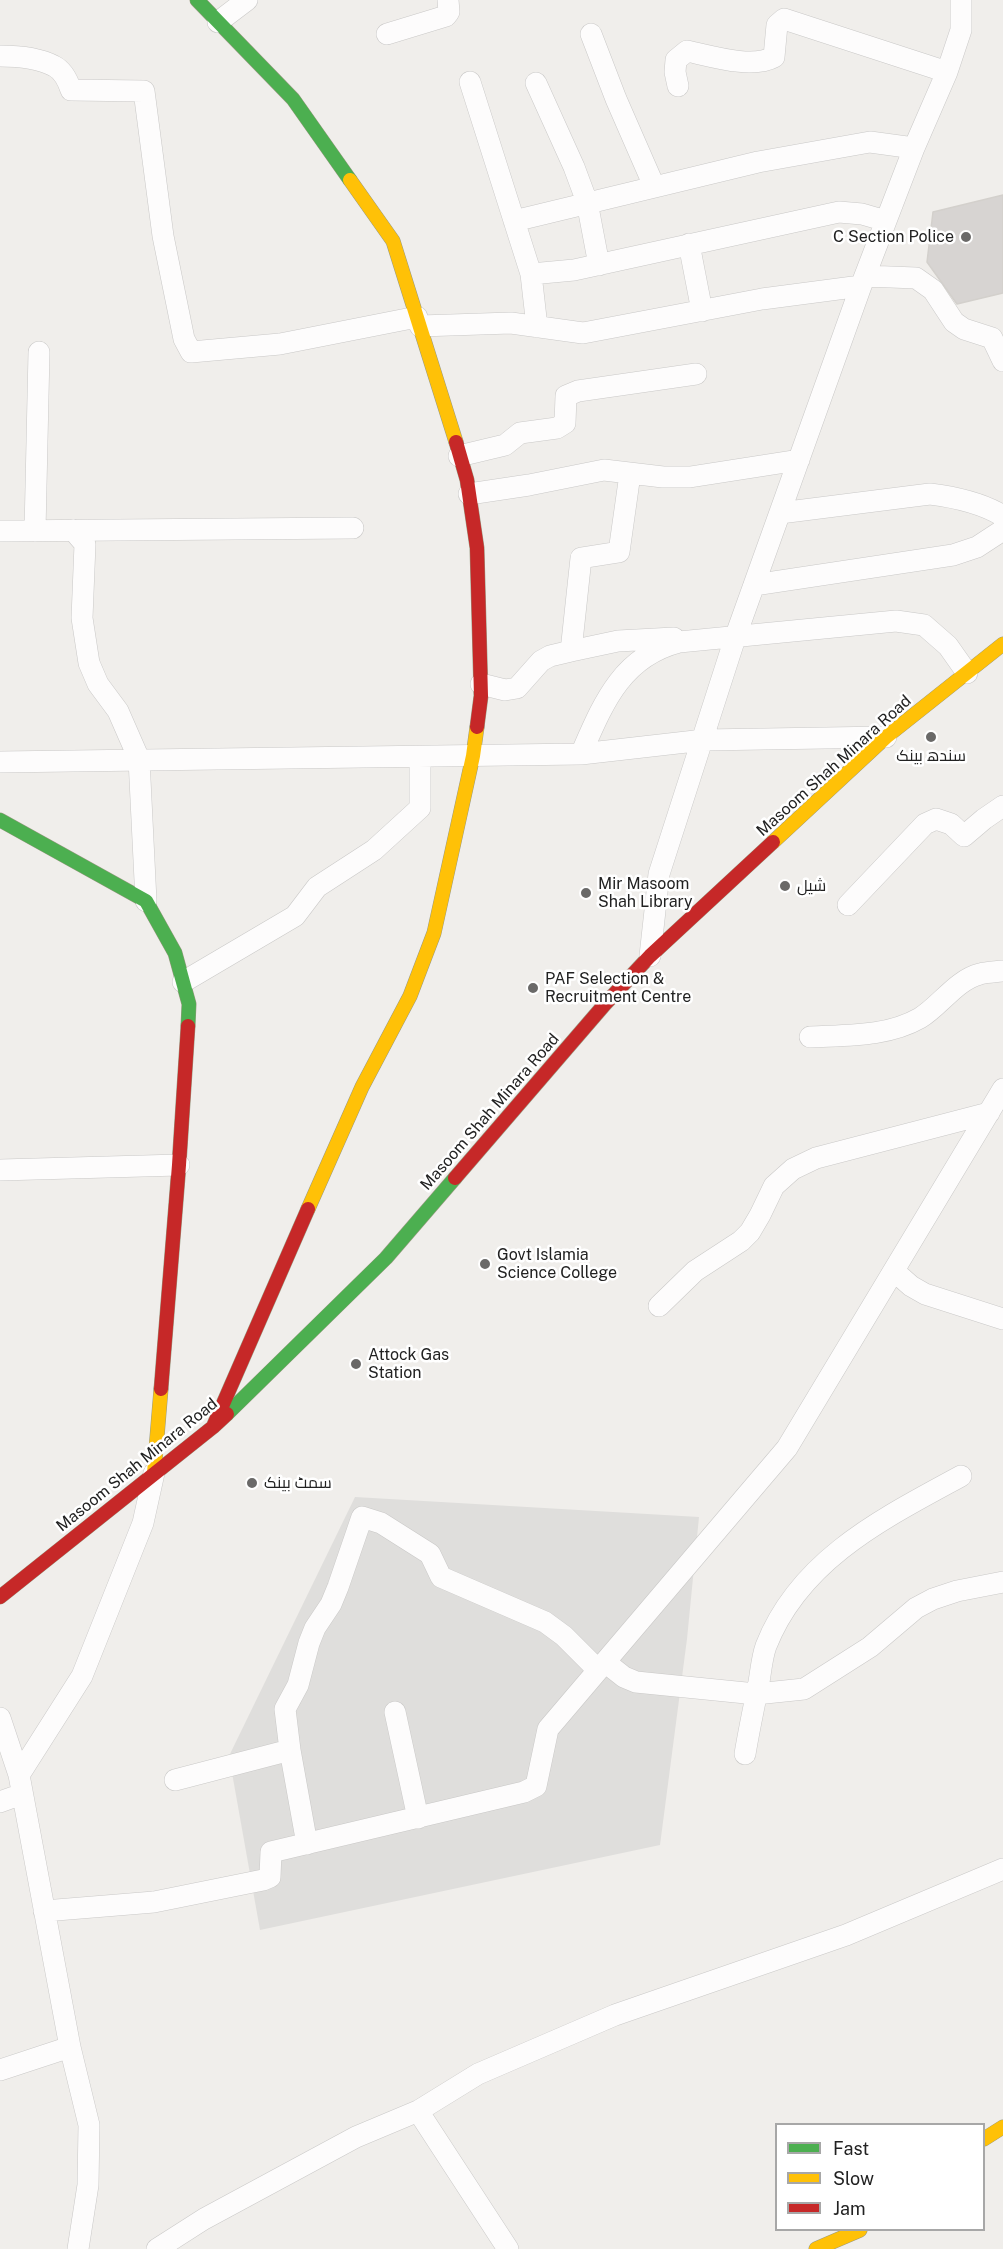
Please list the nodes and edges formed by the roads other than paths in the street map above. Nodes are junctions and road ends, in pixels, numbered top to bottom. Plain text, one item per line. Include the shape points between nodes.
1 (197, 0) edge
2 (247, 0) edge
3 (448, 0) edge
4 (961, 0) edge
5 (218, 22) junction
6 (387, 34) dead end
7 (591, 34) dead end
8 (0, 56) edge
9 (947, 72) junction
10 (470, 82) dead end
11 (536, 83) dead end
12 (678, 86) dead end
13 (914, 148) junction
14 (654, 186) junction
15 (587, 202) junction
16 (514, 220) junction
17 (886, 221) junction
18 (690, 244) junction
19 (599, 265) junction
20 (531, 274) junction
21 (863, 281) junction
22 (702, 310) junction
23 (419, 322) junction
24 (537, 327) junction
25 (39, 352) dead end
26 (1003, 361) edge
27 (696, 374) dead end
28 (459, 456) junction
29 (799, 460) junction
30 (630, 474) junction
31 (469, 494) junction
32 (780, 513) junction
33 (1003, 516) edge
34 (353, 528) dead end
35 (73, 530) junction
36 (1003, 530) edge
37 (0, 531) edge
38 (35, 531) junction
39 (754, 585) junction
40 (736, 635) junction
41 (679, 642) junction
42 (1003, 644) edge
43 (571, 651) junction
44 (967, 673) junction
45 (481, 684) junction
46 (886, 737) junction
47 (704, 740) junction
48 (581, 754) junction
49 (473, 756) junction
50 (420, 757) junction
51 (138, 759) junction
52 (0, 762) edge
53 (1003, 806) edge
54 (0, 820) edge
55 (146, 901) junction
56 (848, 905) dead end
57 (650, 956) junction
58 (1003, 971) edge
59 (183, 982) junction
60 (810, 1037) dead end
61 (998, 1101) edge
62 (179, 1165) junction
63 (0, 1170) edge
64 (894, 1271) junction
65 (659, 1306) dead end
66 (1003, 1319) edge
67 (213, 1427) junction
68 (154, 1473) junction
69 (961, 1476) dead end
70 (1003, 1582) edge
71 (0, 1598) edge
72 (602, 1666) junction
73 (756, 1694) junction
74 (395, 1712) dead end
75 (0, 1718) edge
76 (290, 1750) junction
77 (745, 1754) dead end
78 (175, 1780) dead end
79 (20, 1784) junction
80 (0, 1803) edge
81 (418, 1818) junction
82 (307, 1844) junction
83 (1003, 1869) edge
84 (44, 1911) junction
85 (70, 2047) junction
86 (0, 2070) edge
87 (418, 2112) junction
88 (1003, 2127) edge
89 (985, 2138) edge
90 (856, 2231) edge
91 (78, 2249) edge
92 (157, 2249) edge
93 (508, 2249) edge
94 (816, 2249) edge

1 - 5 street
2 - 5 street
3 - 6 street via 446,16
4 - 9 street via 961,30
5 - 23 street via 293,99 393,242
7 - 14 street
8 - 23 street via 17,56 55,66 71,90 144,91 163,236 184,339 191,352 280,344
9 - 12 street via 784,19 777,25 774,57 765,62 743,62 687,51 676,60
9 - 13 street
10 - 16 street
11 - 15 street
13 - 14 street via 870,142
13 - 17 street
14 - 15 street
15 - 16 street
15 - 19 street
16 - 20 street
17 - 18 street via 839,212
17 - 21 street
18 - 19 street
18 - 22 street
19 - 20 street
20 - 24 street
21 - 22 street
21 - 26 street via 916,278 933,290 954,322 992,338
21 - 29 street
22 - 24 street via 583,333
23 - 24 street
23 - 28 street
25 - 38 street
27 - 28 street via 578,391 566,396 565,423 557,428 520,433 505,445
28 - 31 street
29 - 30 street via 690,477
29 - 32 street
30 - 31 street via 604,470
30 - 43 street via 620,552 581,558
31 - 45 street via 477,548
32 - 33 street via 930,495 983,506
32 - 39 street
34 - 35 street
35 - 38 street
35 - 51 street via 86,544 82,618 88,663 118,711
36 - 39 street via 953,555
37 - 38 street
39 - 40 street
40 - 41 street
40 - 44 street via 896,621 924,625 948,646
40 - 47 street
41 - 43 street via 675,638 618,641
41 - 48 street via 663,646 625,672 603,704
42 - 44 street, Masoom Shah Minara Road
43 - 45 street via 541,661 517,688 505,690
44 - 46 street, Masoom Shah Minara Road
45 - 49 street
46 - 47 street
46 - 57 street, Masoom Shah Minara Road
47 - 48 street
47 - 57 street via 659,874
48 - 49 street
49 - 50 street
49 - 67 street via 434,933 410,996 362,1087
50 - 51 street
50 - 59 street via 420,808 374,850 317,887 295,916
51 - 52 street
51 - 55 street
53 - 56 street via 964,836 951,824 936,819 925,824
54 - 55 street
55 - 59 street via 176,953
57 - 67 street, Masoom Shah Minara Road via 386,1258
58 - 60 street via 968,979 937,1006 897,1028 869,1034
59 - 62 street via 189,1004
61 - 64 street
61 - 65 street via 792,1169 774,1186 750,1232 695,1271
62 - 63 street
62 - 68 street
64 - 66 street via 926,1294
64 - 72 street via 787,1448
67 - 68 street, Masoom Shah Minara Road
68 - 71 street, Masoom Shah Minara Road
68 - 79 street via 143,1523 82,1676
69 - 73 street via 854,1537 815,1571 775,1625 765,1649
70 - 73 street via 957,1591 916,1608 870,1647 804,1689
72 - 73 street via 636,1682
72 - 76 street via 545,1622 441,1576 429,1554 381,1523 362,1516 338,1587 315,1628 298,1685 285,1709
72 - 81 street via 548,1729 537,1786
73 - 77 street
74 - 81 street
75 - 79 street
76 - 78 street
76 - 82 street
79 - 80 street
79 - 84 street
81 - 82 street
82 - 84 street via 272,1852 270,1876 263,1880 154,1902
83 - 87 street via 846,1935 615,2015 478,2074
84 - 85 street
85 - 86 street
85 - 91 street via 89,2125 88,2185
87 - 92 street via 356,2137 204,2219
87 - 93 street
88 - 89 street
90 - 94 street

